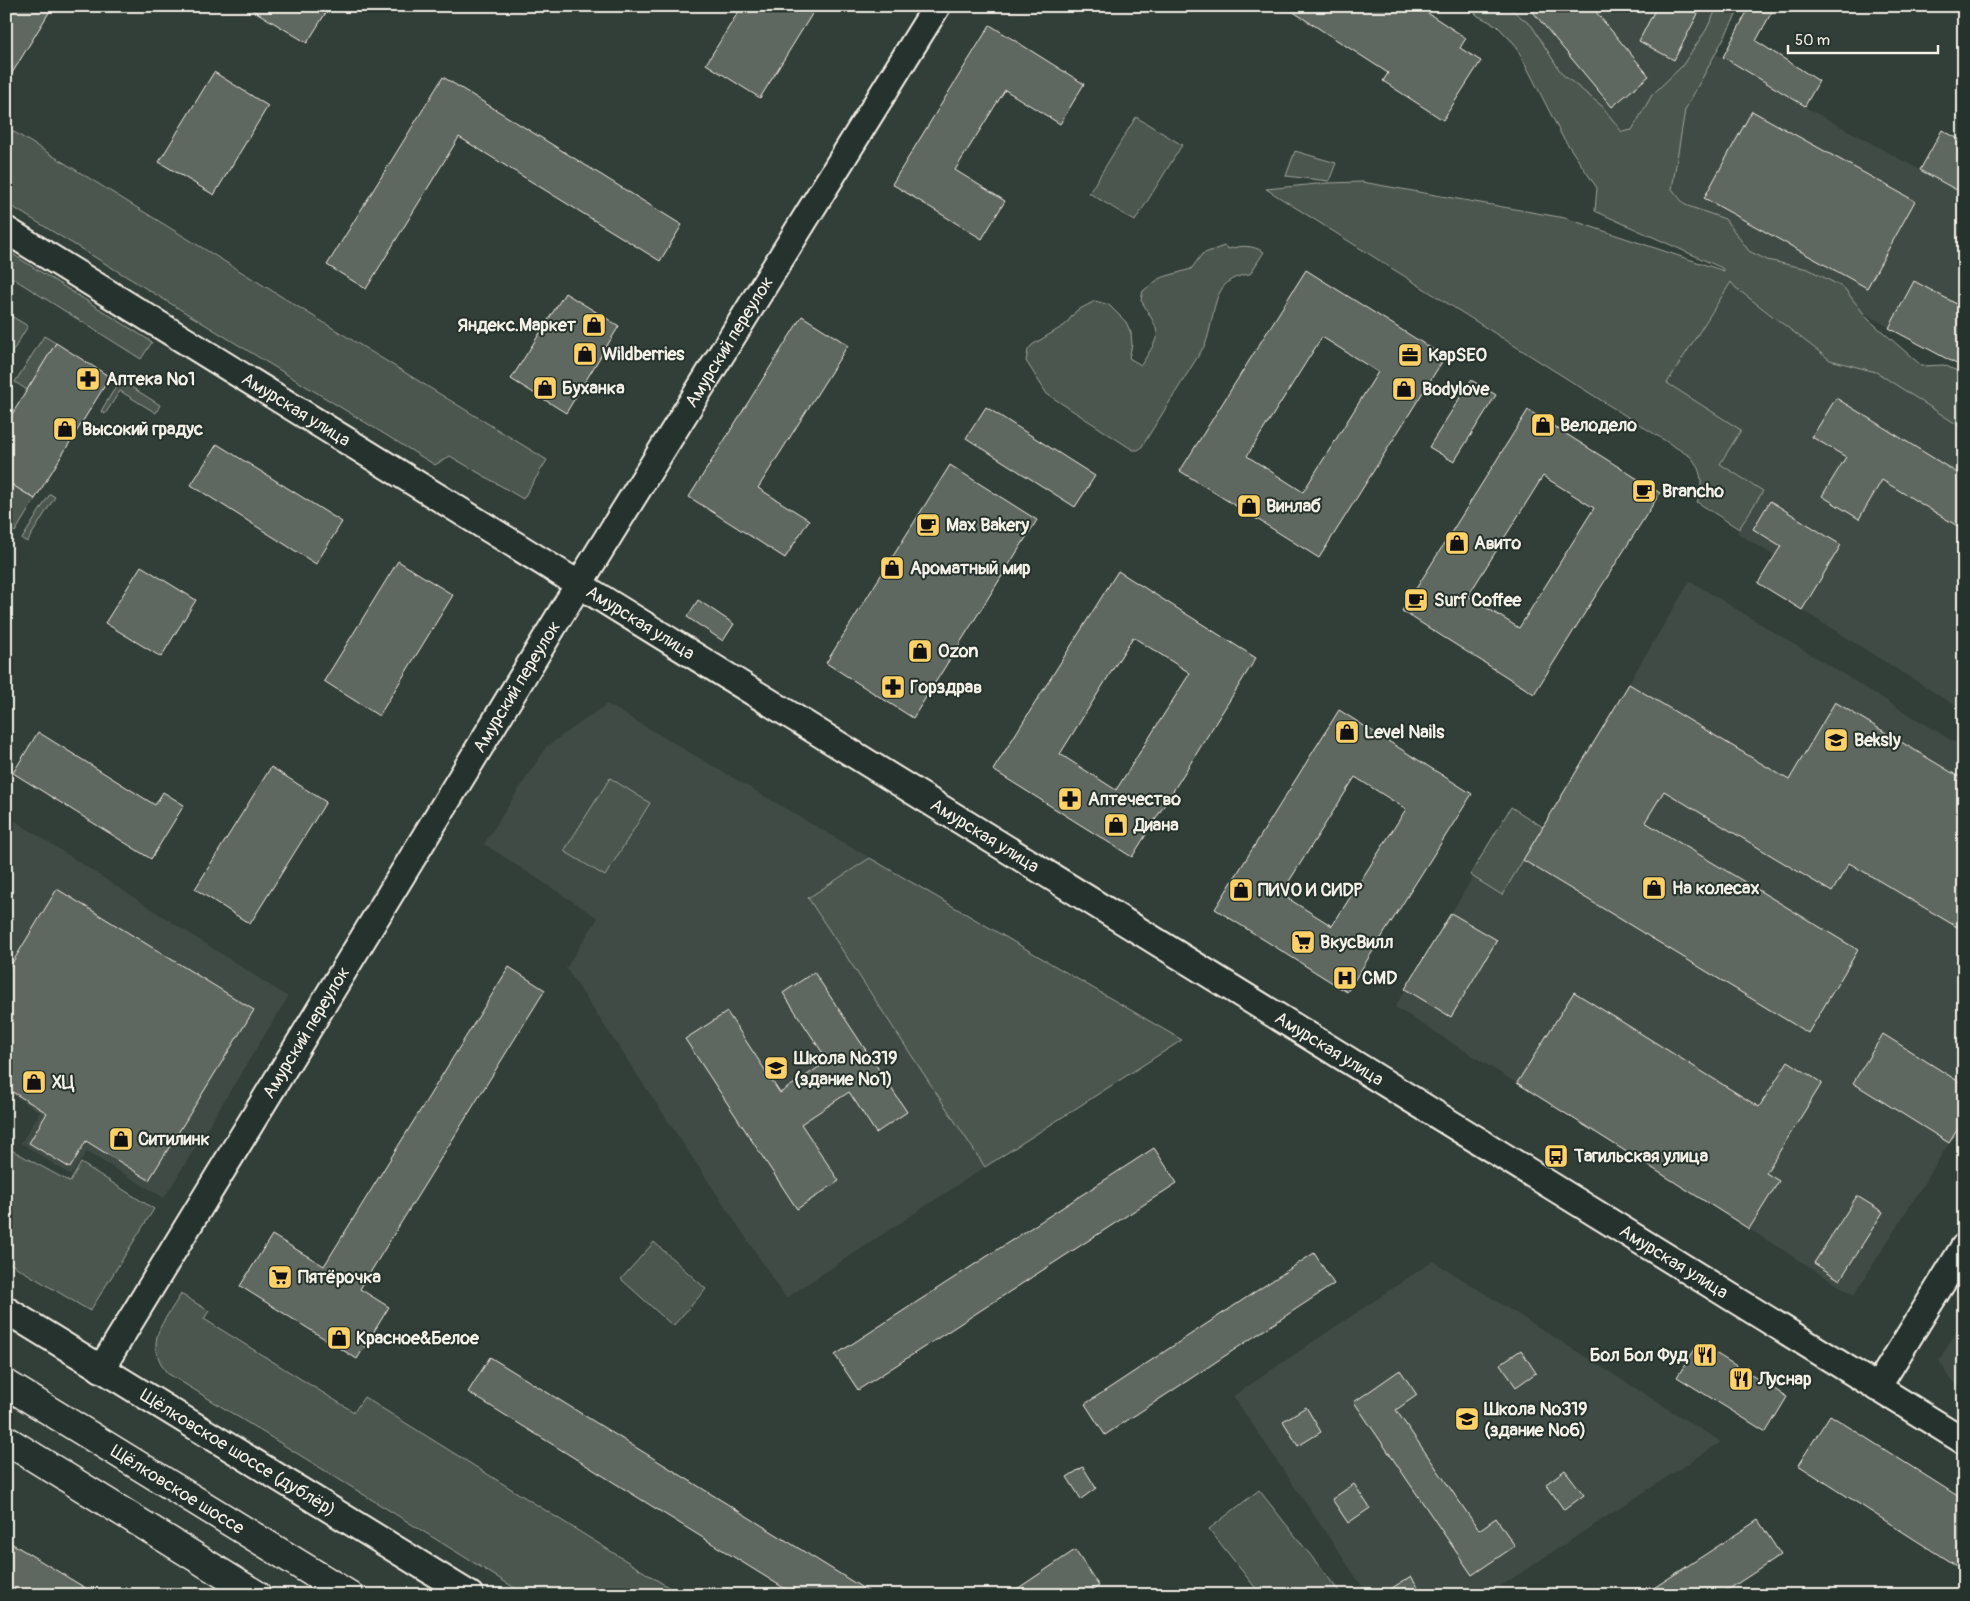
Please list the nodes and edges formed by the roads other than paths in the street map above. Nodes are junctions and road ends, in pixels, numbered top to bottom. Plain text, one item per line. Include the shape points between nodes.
1 (937, 6) edge
2 (6, 230) edge
3 (579, 584) junction
4 (1964, 1247) edge
5 (6, 1310) edge
6 (101, 1369) junction
7 (6, 1378) edge
8 (6, 1384) edge
9 (1877, 1388) junction
10 (56, 1415) junction
11 (6, 1440) edge
12 (1964, 1441) edge
13 (257, 1595) edge
14 (349, 1595) edge
15 (470, 1595) edge

1 - 3 street, Амурский переулок
2 - 3 street, Амурская улица
3 - 6 street, Амурский переулок
3 - 9 street, Амурская улица
4 - 9 street
5 - 6 street, Щёлковское шоссе (дублёр)
6 - 15 street, Щёлковское шоссе (дублёр)
7 - 10 main road
8 - 10 main road, Щёлковское шоссе
9 - 12 street, Амурская улица
10 - 14 main road, Щёлковское шоссе
11 - 13 main road

